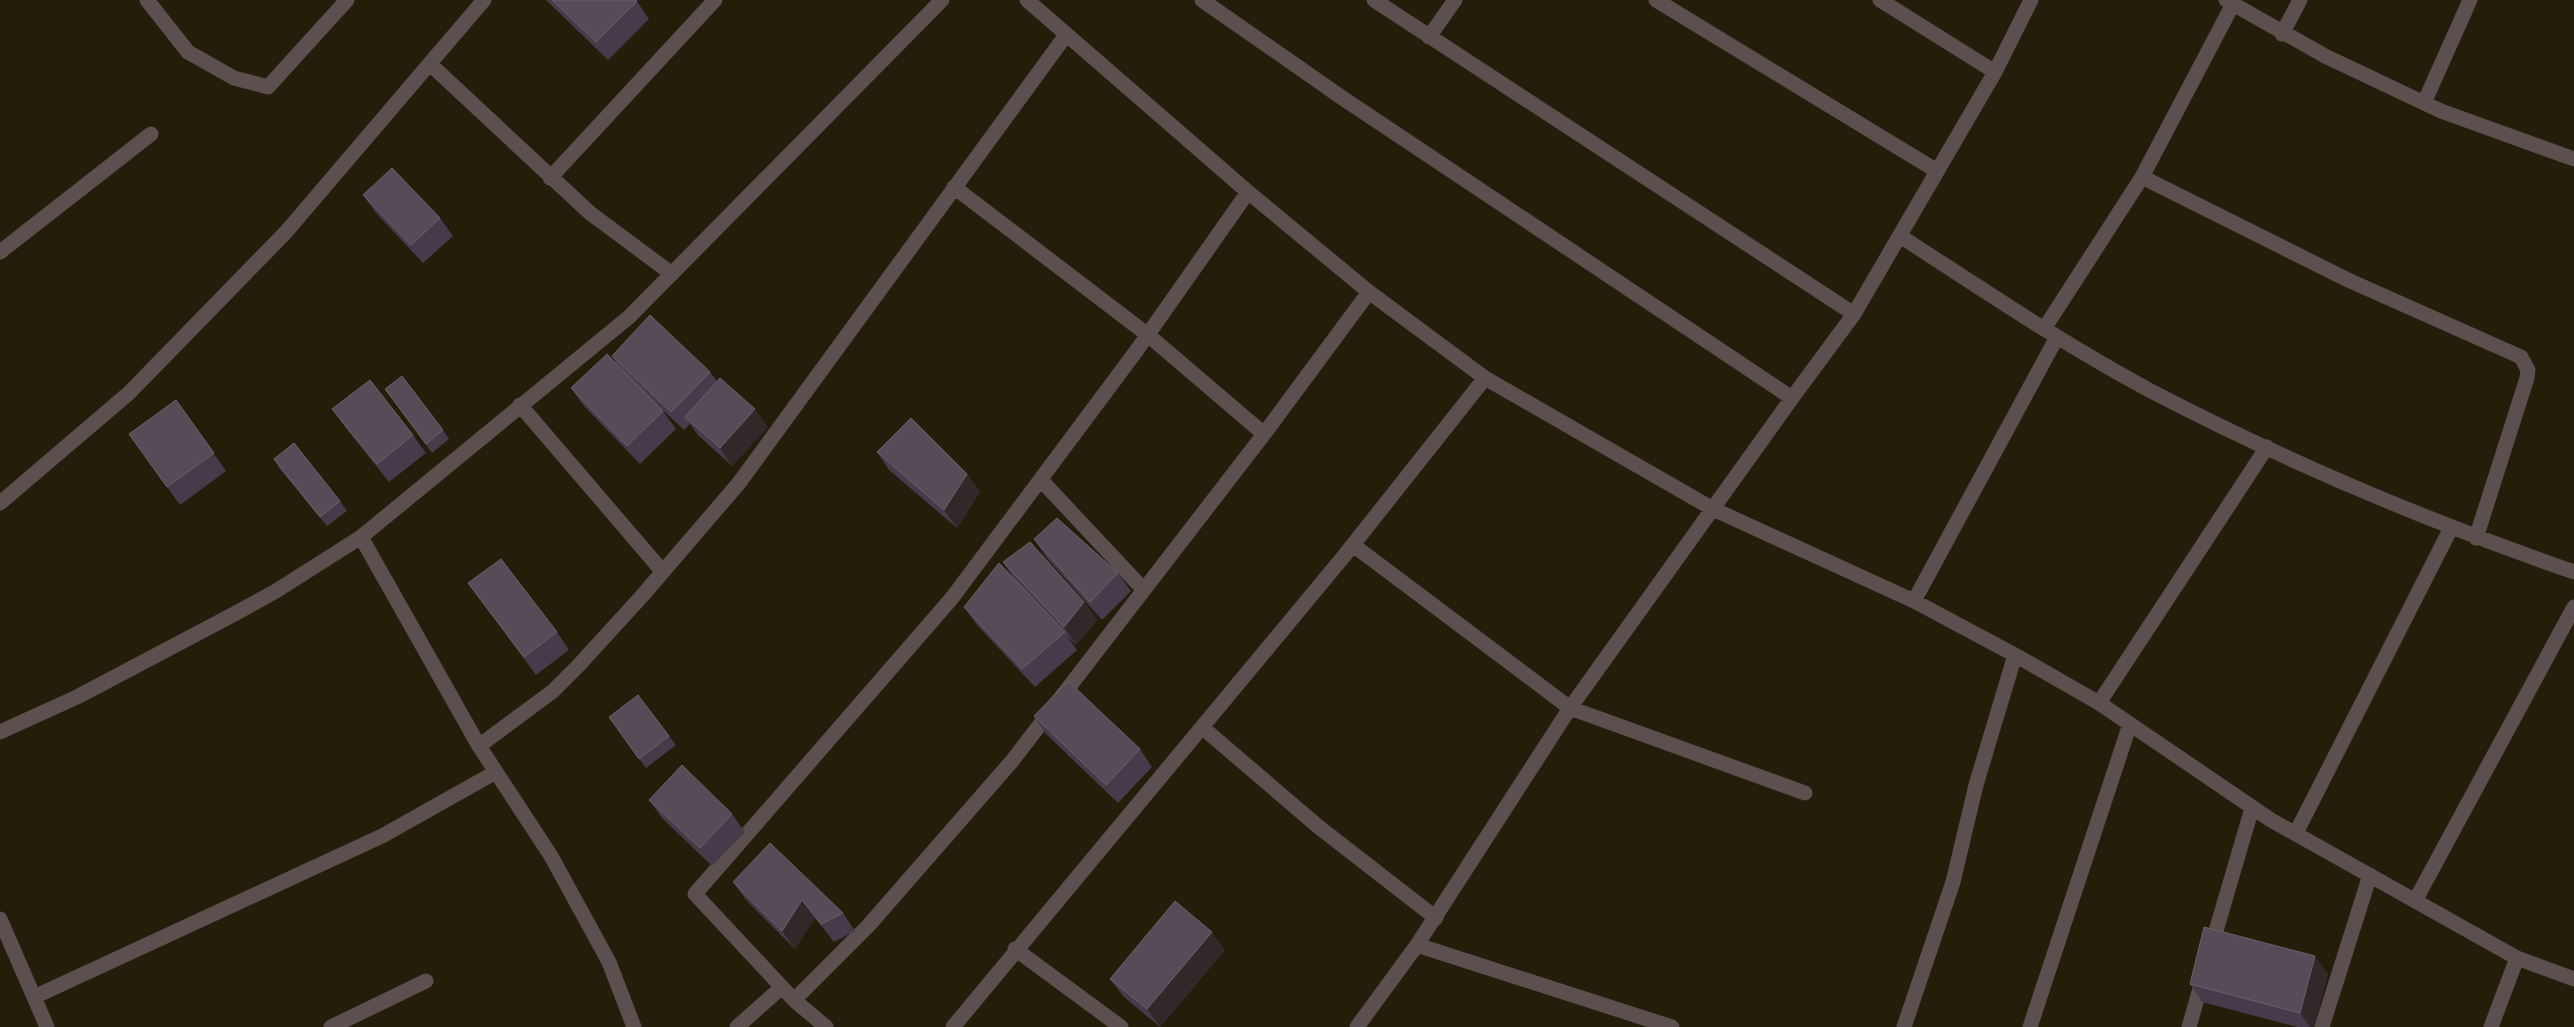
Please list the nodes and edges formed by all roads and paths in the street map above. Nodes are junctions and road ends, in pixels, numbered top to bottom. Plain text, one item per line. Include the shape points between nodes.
1 (147, 0) edge
2 (347, 0) edge
3 (484, 0) edge
4 (715, 0) edge
5 (942, 0) edge
6 (1027, 0) edge
7 (1202, 0) edge
8 (1374, 0) edge
9 (1455, 0) edge
10 (1656, 0) edge
11 (1880, 0) edge
12 (2031, 0) edge
13 (2300, 0) edge
14 (2470, 0) edge
15 (2230, 2) edge
16 (2282, 34) junction
17 (1066, 35) junction
18 (1429, 37) junction
19 (430, 64) junction
20 (1995, 72) junction
21 (2424, 103) junction
22 (151, 134) dead end
23 (2574, 159) edge
24 (1937, 171) junction
25 (2142, 177) junction
26 (550, 178) junction
27 (954, 187) junction
28 (1248, 192) junction
29 (1900, 236) junction
30 (0, 252) edge
31 (672, 274) junction
32 (1369, 292) junction
33 (1854, 314) junction
34 (2044, 329) junction
35 (1148, 335) junction
36 (2057, 338) junction
37 (1485, 378) junction
38 (1792, 398) junction
39 (520, 405) junction
40 (1264, 434) junction
41 (2267, 447) junction
42 (1042, 480) junction
43 (0, 503) edge
44 (1713, 509) junction
45 (2451, 528) junction
46 (361, 537) junction
47 (2476, 538) junction
48 (1353, 545) junction
49 (663, 572) junction
50 (2574, 572) edge
51 (1144, 590) junction
52 (1914, 601) junction
53 (2574, 607) edge
54 (2015, 655) junction
55 (2099, 703) junction
56 (1570, 708) junction
57 (2130, 724) junction
58 (1203, 728) junction
59 (0, 732) edge
60 (479, 746) junction
61 (496, 772) junction
62 (1806, 793) dead end
63 (2252, 808) junction
64 (2296, 833) junction
65 (2370, 875) junction
66 (2415, 901) junction
67 (1436, 918) junction
68 (0, 919) edge
69 (1417, 945) junction
70 (1015, 949) junction
71 (2517, 958) junction
72 (2574, 978) edge
73 (426, 981) dead end
74 (782, 987) junction
75 (34, 997) junction
76 (794, 1000) junction
77 (47, 1027) edge
78 (331, 1027) edge
79 (634, 1027) edge
80 (737, 1027) edge
81 (826, 1027) edge
82 (952, 1027) edge
83 (1121, 1027) edge
84 (1357, 1027) edge
85 (1672, 1027) edge
86 (1904, 1027) edge
87 (2030, 1027) edge
88 (2188, 1027) edge
89 (2322, 1027) edge
90 (2491, 1027) edge

1 - 2 street via 188,52 234,78 268,88
3 - 19 street
4 - 26 street
5 - 31 street
6 - 17 street
7 - 38 street via 1341,97
8 - 18 street
9 - 18 street
10 - 24 street
11 - 20 street
12 - 20 street
13 - 16 street
14 - 21 street
15 - 16 street
15 - 25 street
16 - 21 street
17 - 27 street
17 - 28 street
18 - 33 street
19 - 26 street
19 - 43 street via 286,232 143,379
20 - 24 street
21 - 23 street
22 - 30 street
24 - 29 street
25 - 34 street
25 - 47 street via 2348,280 2521,357 2528,370
26 - 31 street via 590,213
27 - 35 street
27 - 49 street via 738,483
28 - 32 street
28 - 35 street
29 - 33 street
29 - 34 street
31 - 39 street via 629,317
32 - 37 street
32 - 40 street
33 - 38 street
34 - 36 street
35 - 40 street
35 - 42 street
36 - 41 street via 2149,390
36 - 52 street
37 - 44 street
37 - 48 street
38 - 44 street
39 - 46 street
39 - 49 street
40 - 51 street
41 - 45 street via 2369,496
41 - 55 street
42 - 51 street
42 - 74 street via 952,598 695,894
44 - 52 street
44 - 56 street
45 - 47 street
45 - 64 street
46 - 59 street via 246,608 77,697
46 - 60 street
47 - 50 street
48 - 56 street
48 - 58 street
49 - 60 street via 553,691
51 - 76 street via 1012,761 934,853 869,925
52 - 54 street
53 - 66 street
54 - 55 street
54 - 86 street via 1976,785 1953,882
55 - 57 street
56 - 62 street
56 - 67 street
57 - 63 street
57 - 87 street
58 - 67 street via 1320,828
58 - 70 street
60 - 61 street
61 - 75 street via 382,836
61 - 79 street via 551,856 609,962
63 - 64 street
63 - 88 street
64 - 65 street
65 - 66 street
65 - 89 street
66 - 71 street
67 - 69 street
68 - 75 street
69 - 84 street
69 - 85 street
70 - 82 street
70 - 83 street
71 - 72 street
71 - 90 street
73 - 78 street
74 - 76 street
74 - 80 street
75 - 77 street
76 - 81 street

